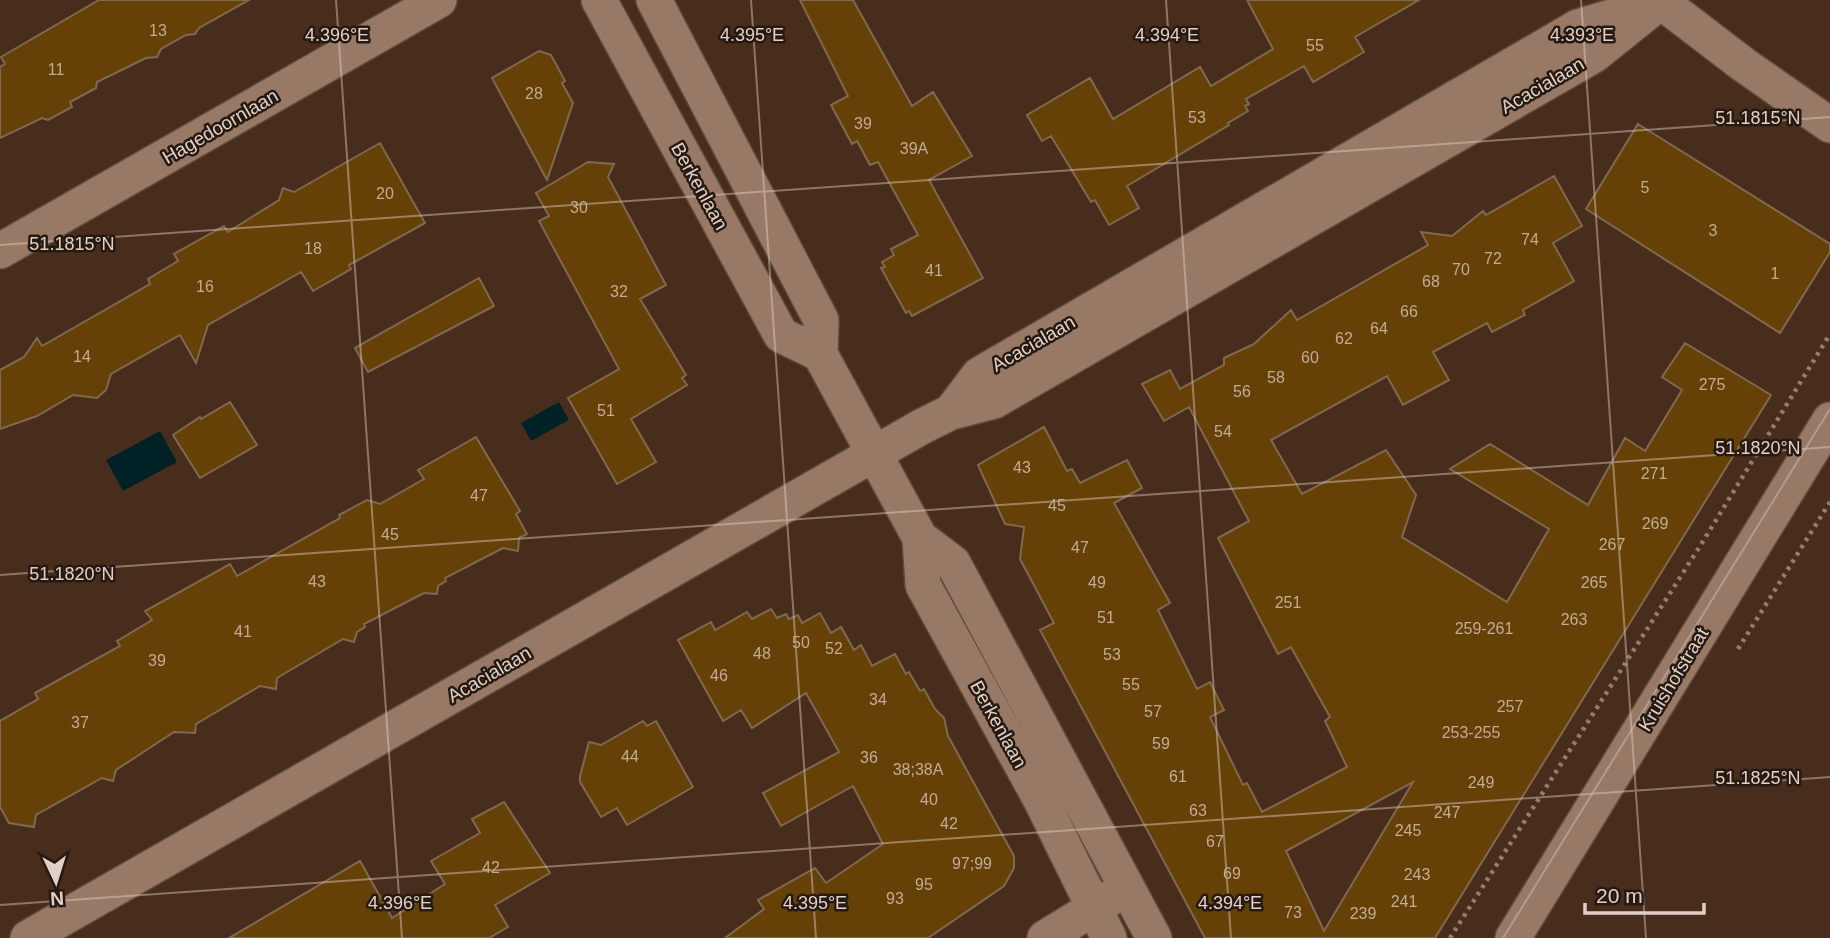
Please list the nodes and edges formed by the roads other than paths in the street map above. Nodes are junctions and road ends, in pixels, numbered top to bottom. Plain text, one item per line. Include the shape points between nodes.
1 (439, 0) edge
2 (599, 0) edge
3 (654, 0) edge
4 (1660, 1) edge
5 (1830, 125) edge
6 (0, 251) edge
7 (820, 354) junction
8 (1830, 419) edge
9 (873, 454) junction
10 (920, 538) junction
11 (1128, 888) junction
12 (1093, 908) junction
13 (28, 938) edge
14 (1045, 938) edge
15 (1109, 938) edge
16 (1154, 938) edge
17 (1513, 938) edge

1 - 6 street, Hagedoornlaan
2 - 7 street, Berkenlaan via 781,335
3 - 7 street, Berkenlaan via 821,320
4 - 5 street
4 - 9 street, Acacialaan via 1594,55 994,401 951,412
7 - 9 street, Berkenlaan
8 - 17 street, Kruishofstraat
9 - 10 street, Berkenlaan
9 - 13 street, Acacialaan
10 - 11 street, Berkenlaan via 953,563
10 - 12 street, Berkenlaan via 923,586 1041,800
11 - 12 street
11 - 16 street, Berkenlaan
12 - 14 street
12 - 15 street, Berkenlaan

